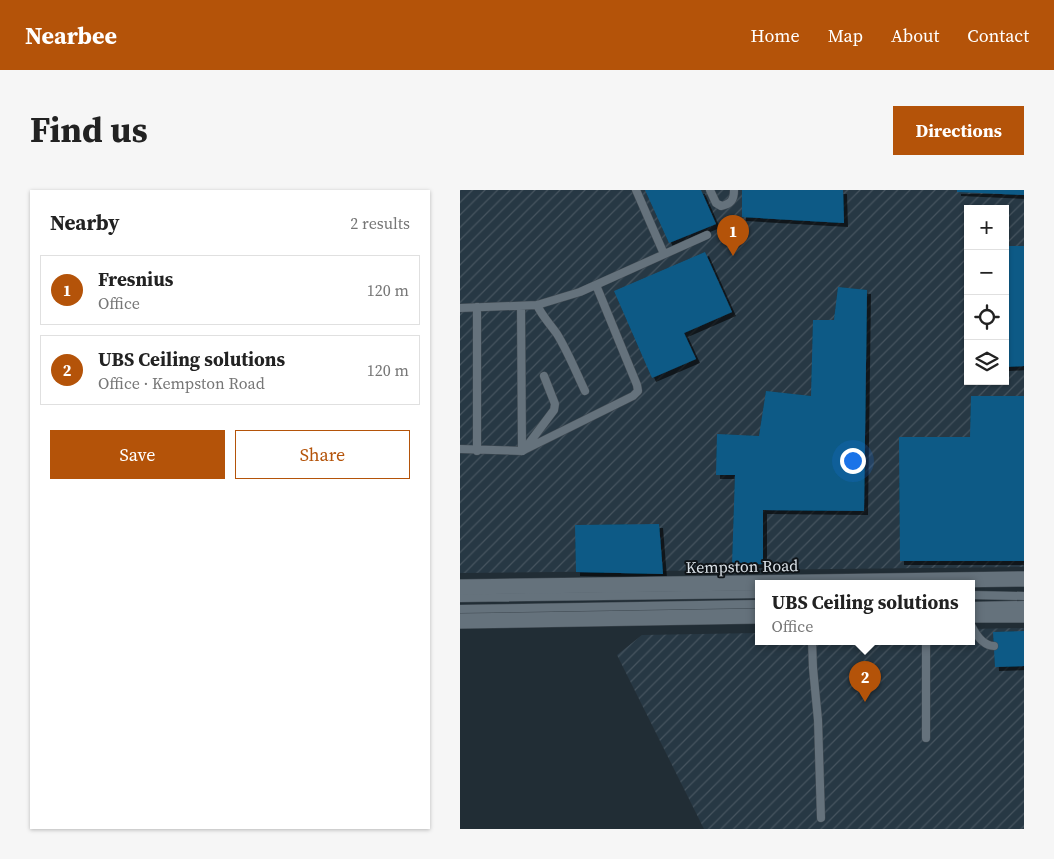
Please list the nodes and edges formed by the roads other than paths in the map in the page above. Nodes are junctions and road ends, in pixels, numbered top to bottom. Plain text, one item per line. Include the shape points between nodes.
1 (636, 190) edge
2 (710, 190) edge
3 (734, 190) edge
4 (707, 235) dead end
5 (664, 254) junction
6 (596, 285) junction
7 (536, 305) junction
8 (521, 306) junction
9 (477, 307) junction
10 (460, 308) edge
11 (544, 376) dead end
12 (584, 391) dead end
13 (460, 449) edge
14 (477, 451) junction
15 (522, 451) junction
16 (1024, 579) edge
17 (954, 580) edge
18 (755, 583) edge
19 (460, 587) edge
20 (755, 594) edge
21 (975, 596) edge
22 (1024, 596) edge
23 (460, 598) edge
24 (755, 604) edge
25 (1024, 605) edge
26 (975, 606) edge
27 (460, 609) edge
28 (975, 615) edge
29 (1024, 615) edge
30 (755, 616) edge
31 (460, 621) edge
32 (975, 631) edge
33 (812, 645) edge
34 (926, 645) edge
35 (994, 646) dead end
36 (926, 738) dead end
37 (821, 818) dead end

1 - 5 lane
2 - 3 lane via 721,206 728,205
4 - 5 lane
5 - 6 lane
6 - 7 lane
6 - 15 lane via 638,391
7 - 8 lane
7 - 12 lane via 555,331
8 - 9 lane
8 - 15 lane
9 - 10 lane
9 - 14 lane
11 - 15 lane via 555,404 554,410
13 - 14 lane
14 - 15 lane
16 - 17 main road, Kempston Road
18 - 19 main road, Kempston Road
20 - 23 lane
21 - 22 lane
24 - 27 lane
25 - 26 lane
28 - 29 main road
30 - 31 main road
32 - 35 lane via 982,641
33 - 37 lane
34 - 36 lane

